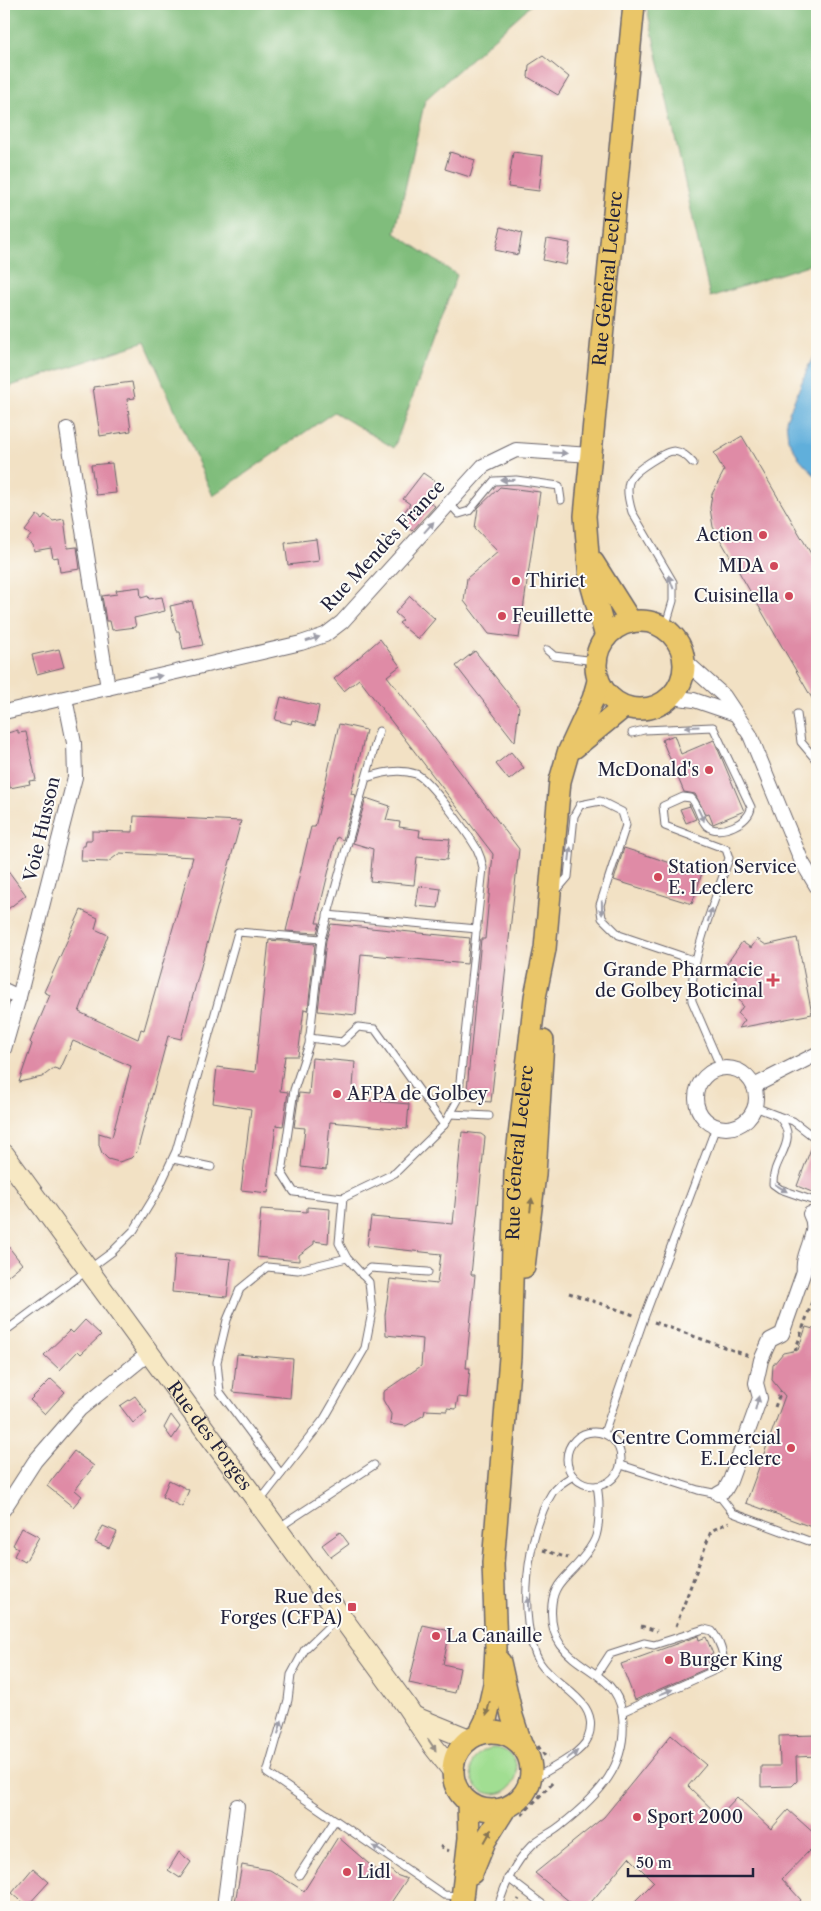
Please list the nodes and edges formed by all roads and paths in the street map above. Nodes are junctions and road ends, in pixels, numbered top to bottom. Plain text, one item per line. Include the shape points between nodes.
1 (634, 4) edge
2 (66, 429) dead end
3 (591, 455) junction
4 (693, 463) dead end
5 (560, 500) dead end
6 (450, 504) junction
7 (588, 553) junction
8 (631, 622) junction
9 (665, 628) junction
10 (606, 637) junction
11 (547, 650) dead end
12 (684, 660) junction
13 (597, 671) junction
14 (108, 688) junction
15 (671, 697) junction
16 (64, 698) junction
17 (624, 707) junction
18 (4, 712) edge
19 (735, 714) junction
20 (797, 714) dead end
21 (380, 731) dead end
22 (632, 733) dead end
23 (568, 754) junction
24 (817, 761) edge
25 (366, 778) junction
26 (817, 887) edge
27 (551, 896) junction
28 (327, 915) junction
29 (477, 929) junction
30 (321, 939) junction
31 (696, 962) junction
32 (4, 990) edge
33 (19, 997) junction
34 (310, 1038) junction
35 (4, 1049) edge
36 (817, 1054) edge
37 (721, 1068) junction
38 (754, 1086) junction
39 (755, 1107) junction
40 (451, 1114) junction
41 (489, 1116) dead end
42 (778, 1116) junction
43 (444, 1125) junction
44 (716, 1127) junction
45 (814, 1138) dead end
46 (4, 1154) edge
47 (173, 1158) junction
48 (210, 1167) dead end
49 (343, 1198) junction
50 (814, 1208) edge
51 (346, 1258) junction
52 (89, 1271) junction
53 (428, 1272) dead end
54 (362, 1274) junction
55 (817, 1286) edge
56 (569, 1293) dead end
57 (644, 1318) junction
58 (4, 1332) edge
59 (795, 1351) dead end
60 (149, 1353) junction
61 (761, 1360) junction
62 (604, 1433) junction
63 (374, 1465) dead end
64 (621, 1465) junction
65 (282, 1474) junction
66 (573, 1476) junction
67 (597, 1486) junction
68 (718, 1494) junction
69 (258, 1503) junction
70 (4, 1509) edge
71 (277, 1528) junction
72 (817, 1544) edge
73 (685, 1602) dead end
74 (343, 1618) junction
75 (674, 1630) dead end
76 (496, 1648) junction
77 (597, 1674) junction
78 (622, 1712) junction
79 (415, 1717) junction
80 (474, 1737) junction
81 (527, 1742) junction
82 (559, 1764) junction
83 (452, 1770) junction
84 (530, 1781) junction
85 (468, 1803) junction
86 (237, 1806) dead end
87 (512, 1813) junction
88 (335, 1820) junction
89 (440, 1846) dead end
90 (466, 1857) junction
91 (299, 1875) dead end
92 (508, 1878) junction
93 (461, 1902) edge
94 (224, 1907) edge
95 (498, 1907) edge
96 (546, 1907) edge

1 - 3 main road, Rue Général Leclerc
2 - 14 street
6 -> 3 street, Rue Mendès France via 482,466 516,450
3 - 7 main road, Rue Général Leclerc via 585,516
9 -> 4 lane via 674,601 673,582 632,512 628,500 631,477 671,451 679,452
5 -> 6 lane via 559,486 508,480 494,481 469,511 459,514
14 -> 6 street, Rue Mendès France via 325,635 342,622
7 - 8 main road, Rue Général Leclerc
7 - 10 main road, Rue Général Leclerc via 590,580
8 - 9 main road via 645,621
8 - 10 main road via 617,627
9 - 12 main road via 680,646
10 - 13 main road via 599,648
11 - 13 lane via 554,656
12 - 15 main road via 679,686
12 - 19 street via 724,696
13 - 17 main road via 604,692
13 - 23 main road, Rue Général Leclerc
14 - 16 street, Rue Mendès France
15 - 17 main road via 649,709
15 - 19 street via 694,700
16 - 18 street, Rue Mendès France
16 - 33 street, Voie Husson via 74,743 75,777
17 - 23 main road
19 - 26 street via 750,735 802,862
20 - 24 lane via 801,742
21 - 25 lane
31 -> 22 lane via 729,858 726,849 717,844 665,826 663,806 683,797 691,798 706,825 720,830 746,820 751,807 713,727
23 - 27 main road, Rue Général Leclerc via 560,781
25 - 28 lane
25 - 29 lane via 399,770 417,775 432,788 478,850 484,868
27 -> 31 lane via 568,877 574,816 580,805 600,801 622,812 626,825 600,905 602,918 619,935
27 - 76 main road, Rue Général Leclerc via 535,997 515,1171 510,1357 493,1563
28 - 29 lane
28 - 30 lane
29 - 40 lane via 458,1100
30 - 34 lane
30 - 47 lane via 238,932
31 - 37 lane via 692,1001
32 - 33 street
33 - 35 street, Voie Husson
34 - 43 lane via 342,1042 358,1027 374,1029
34 - 49 lane via 294,1090 282,1172 294,1192
36 - 38 street
37 - 38 street via 740,1071
37 - 44 street via 706,1074 695,1097 701,1115
38 - 39 street
39 - 42 lane
39 - 44 street via 750,1116 735,1127
40 - 41 lane
40 - 43 lane
42 - 45 lane via 793,1121
42 -> 50 lane via 788,1131 773,1184
43 - 49 lane via 395,1174
44 - 57 lane
46 - 52 main road, Rue des Forges
47 - 48 lane
47 - 52 lane via 134,1230
49 - 51 lane via 340,1243
50 - 61 street via 814,1224 802,1263 804,1272 794,1302 782,1334 770,1340
51 - 54 lane
51 - 65 lane via 298,1270 268,1267 240,1289 227,1320 217,1362 220,1392
52 - 58 lane
52 - 60 main road, Rue des Forges
53 - 54 lane via 370,1268
54 - 65 lane via 369,1282 372,1312 365,1348 324,1419
55 - 59 path
56 - 57 path
57 - 61 path
57 - 62 lane
60 - 69 main road, Rue des Forges
60 - 70 street via 80,1409 35,1461
68 -> 61 street via 730,1481 760,1398 756,1383
62 - 64 lane via 619,1446
62 - 66 lane via 587,1432 572,1442 567,1459
63 - 71 lane
64 - 67 lane via 608,1483
64 - 68 lane
65 - 69 lane
66 - 67 lane via 588,1486
82 -> 66 lane via 588,1738 587,1709 550,1676 540,1662 529,1623 528,1586 531,1556 540,1523 553,1492
67 - 77 lane via 600,1499 595,1539 580,1562 556,1587 552,1605 560,1644 568,1656
68 - 72 lane via 733,1513
69 - 71 main road, Rue des Forges
71 - 74 main road, Rue des Forges
73 - 75 path
74 - 79 main road, Rue des Forges
88 -> 74 lane via 267,1773 288,1700 291,1675 305,1649
76 -> 80 main road, Rue Général Leclerc via 494,1684 486,1720
76 - 81 main road, Rue Général Leclerc via 512,1716
77 - 78 lane via 614,1690
78 -> 77 lane via 722,1668 722,1655 712,1631 704,1628 654,1645 644,1643 610,1654
78 - 92 lane via 620,1752 598,1795 533,1844 518,1860
79 - 80 main road
79 -> 83 main road, Rue des Forges
80 - 81 main road via 497,1732
80 - 83 main road via 455,1758
81 - 82 path via 545,1756 555,1755
81 - 84 main road
82 - 84 lane
82 - 87 path via 563,1772 528,1811
83 - 85 main road via 457,1788
84 - 87 main road
85 - 87 main road via 486,1810
85 - 90 main road
86 - 94 street
93 -> 87 main road via 485,1841
88 - 91 lane
93 -> 88 lane via 444,1894
89 - 90 path
90 - 93 main road
92 - 95 lane
92 - 96 lane

